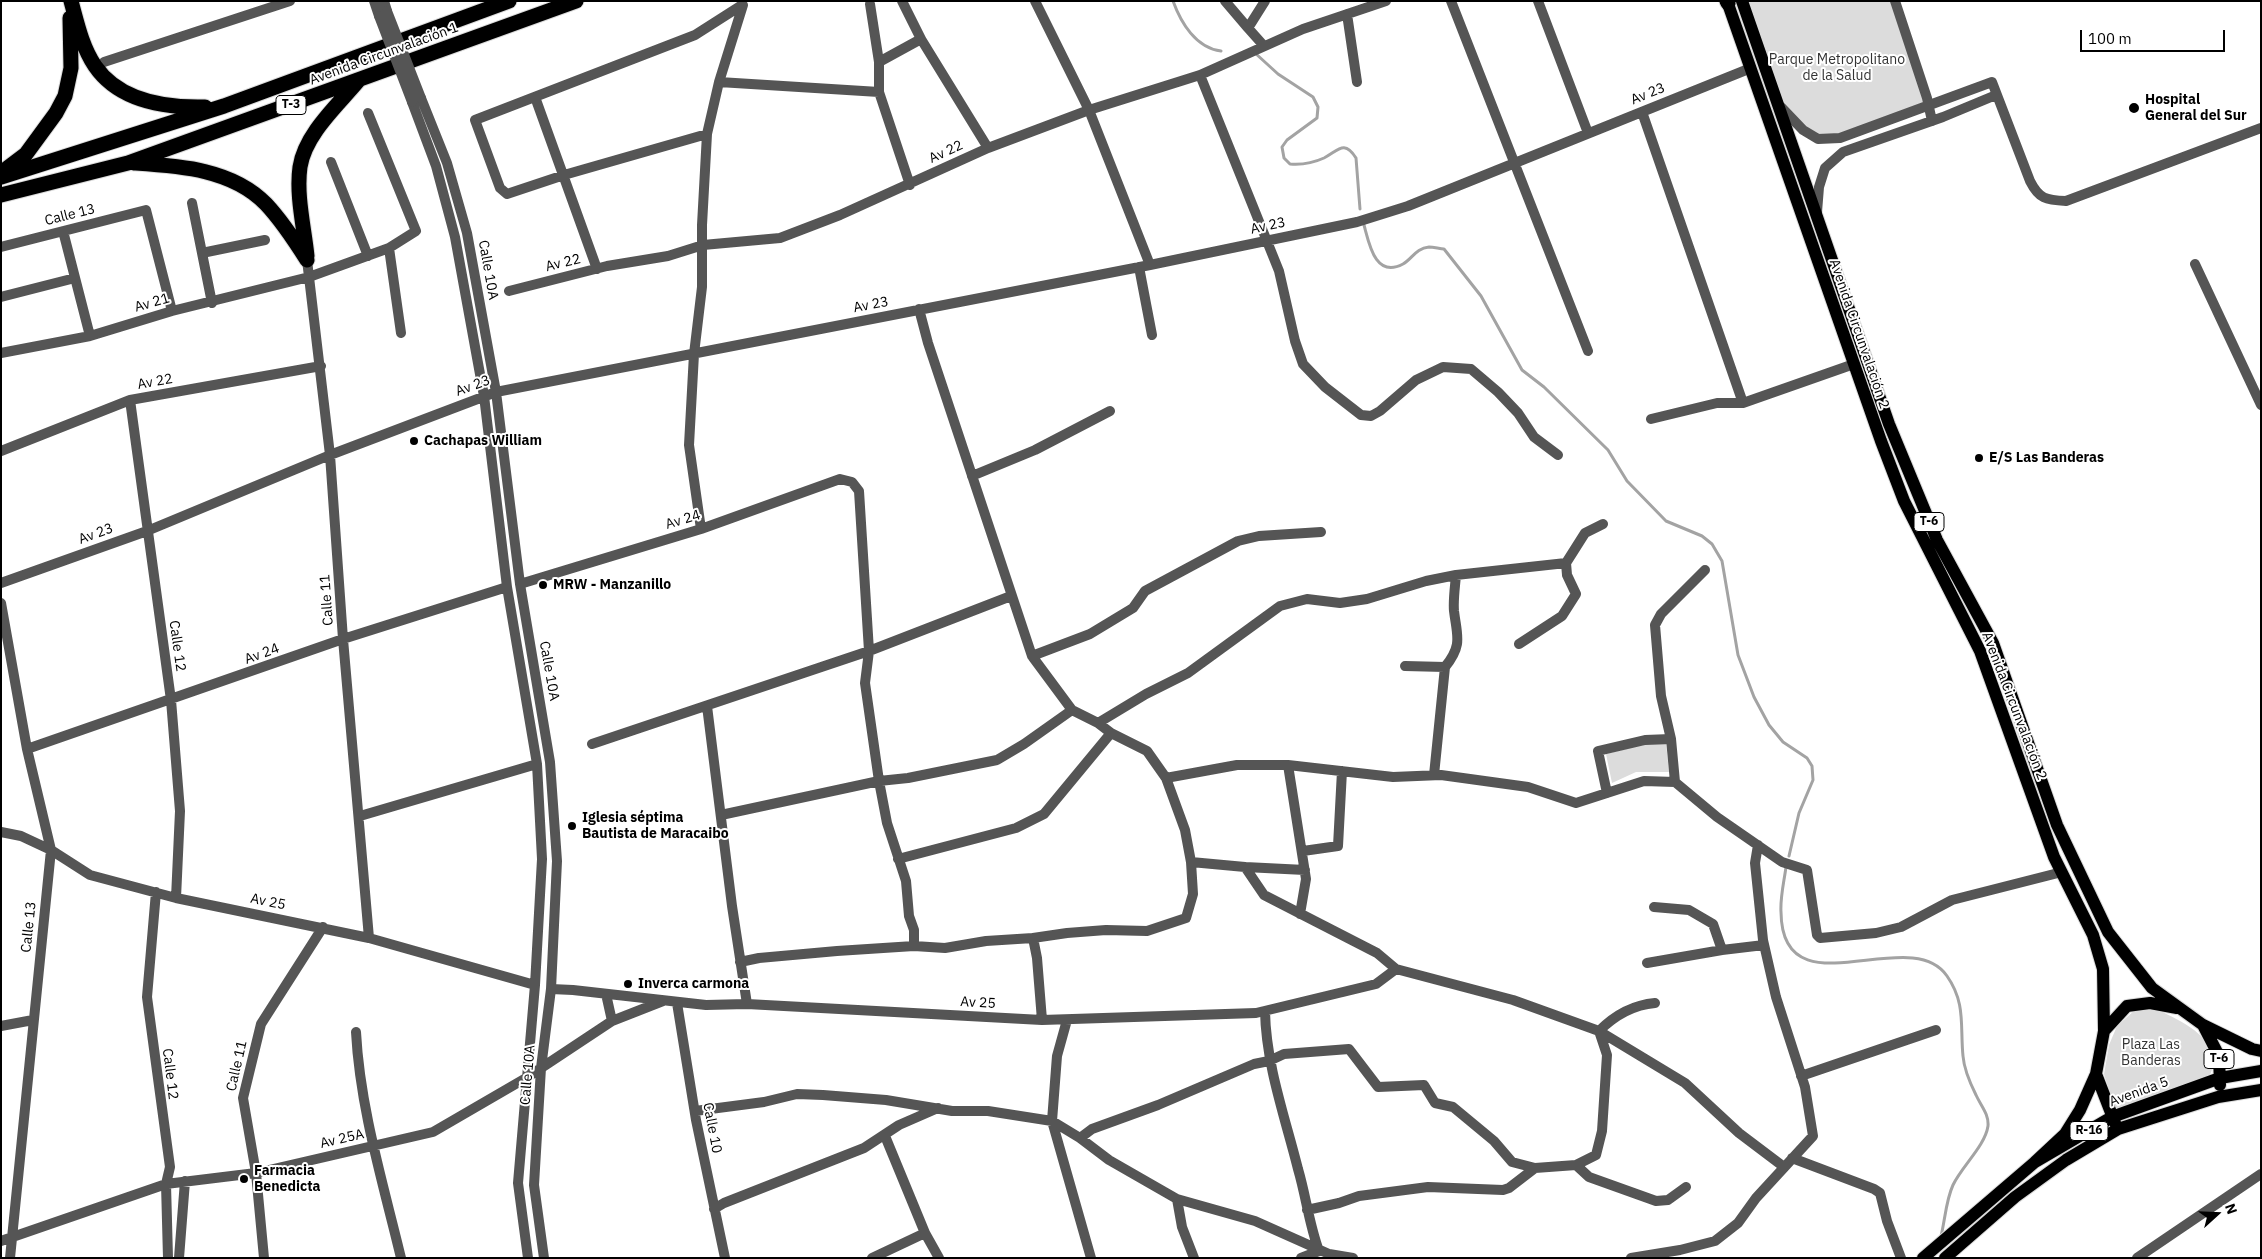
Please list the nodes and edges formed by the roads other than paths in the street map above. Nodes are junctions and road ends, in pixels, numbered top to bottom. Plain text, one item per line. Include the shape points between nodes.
1 (70, 1) edge
2 (290, 1) edge
3 (374, 1) edge
4 (509, 1) edge
5 (576, 1) edge
6 (902, 1) edge
7 (1035, 1) edge
8 (1226, 1) edge
9 (1265, 1) edge
10 (1386, 1) edge
11 (1451, 1) edge
12 (1538, 1) edge
13 (1895, 1) edge
14 (1731, 2) edge
15 (745, 3) edge
16 (870, 4) dead end
17 (383, 9) edge
18 (1347, 14) junction
19 (1248, 28) junction
20 (921, 39) junction
21 (1264, 46) junction
22 (104, 62) dead end
23 (879, 62) junction
24 (1751, 68) junction
25 (1200, 75) junction
26 (358, 81) junction
27 (719, 82) junction
28 (1357, 82) dead end
29 (879, 92) junction
30 (1996, 95) junction
31 (535, 97) junction
32 (417, 100) junction
33 (1777, 102) junction
34 (224, 106) junction
35 (1929, 106) junction
36 (1089, 110) junction
37 (1642, 112) junction
38 (368, 113) dead end
39 (1932, 121) junction
40 (2261, 128) edge
41 (1588, 133) junction
42 (707, 134) junction
43 (988, 148) junction
44 (128, 162) junction
45 (331, 162) dead end
46 (1513, 164) junction
47 (1, 172) edge
48 (564, 175) junction
49 (1, 177) edge
50 (910, 184) junction
51 (1, 195) edge
52 (192, 203) dead end
53 (1816, 215) junction
54 (63, 231) junction
55 (265, 240) dead end
56 (1267, 241) junction
57 (703, 246) junction
58 (1, 247) edge
59 (389, 248) junction
60 (202, 253) junction
61 (368, 256) junction
62 (307, 260) junction
63 (2195, 264) dead end
64 (1144, 266) junction
65 (597, 269) junction
66 (309, 277) junction
67 (75, 278) junction
68 (509, 291) dead end
69 (1, 297) edge
70 (212, 303) junction
71 (919, 309) junction
72 (172, 311) junction
73 (401, 333) dead end
74 (1152, 335) dead end
75 (90, 336) junction
76 (1588, 351) dead end
77 (1, 353) edge
78 (694, 354) junction
79 (1854, 364) junction
80 (321, 366) junction
81 (496, 392) junction
82 (484, 396) junction
83 (130, 400) junction
84 (1743, 403) junction
85 (2261, 405) edge
86 (1110, 412) dead end
87 (1652, 419) dead end
88 (1, 451) edge
89 (330, 455) junction
90 (1558, 455) dead end
91 (972, 476) junction
92 (1603, 524) dead end
93 (701, 529) junction
94 (147, 531) junction
95 (1321, 532) dead end
96 (1566, 563) junction
97 (1705, 570) dead end
98 (1456, 575) junction
99 (1, 583) edge
100 (520, 584) junction
101 (507, 587) junction
102 (1011, 596) junction
103 (1, 603) edge
104 (343, 639) junction
105 (1519, 644) dead end
106 (869, 651) junction
107 (1032, 656) junction
108 (1405, 666) dead end
109 (1446, 666) junction
110 (171, 700) junction
111 (707, 706) junction
112 (1072, 710) junction
113 (1098, 723) junction
114 (1111, 733) junction
115 (1671, 739) junction
116 (592, 744) dead end
117 (27, 749) junction
118 (537, 764) junction
119 (1288, 765) junction
120 (1342, 771) junction
121 (1434, 775) junction
122 (1166, 778) junction
123 (879, 781) junction
124 (1675, 782) junction
125 (1608, 793) junction
126 (721, 815) junction
127 (360, 816) junction
128 (1, 832) edge
129 (1758, 845) junction
130 (51, 850) junction
131 (1303, 851) junction
132 (898, 858) junction
133 (1191, 862) junction
134 (1245, 867) junction
135 (1305, 870) junction
136 (2062, 872) junction
137 (156, 892) junction
138 (176, 898) junction
139 (1654, 907) dead end
140 (1300, 914) junction
141 (323, 927) junction
142 (369, 938) junction
143 (1032, 938) junction
144 (1764, 945) junction
145 (914, 946) junction
146 (1722, 950) junction
147 (740, 962) junction
148 (1647, 963) dead end
149 (1396, 969) junction
150 (535, 985) junction
151 (551, 989) junction
152 (606, 994) junction
153 (664, 1001) junction
154 (677, 1003) junction
155 (1655, 1003) dead end
156 (747, 1004) junction
157 (2179, 1008) junction
158 (1265, 1011) junction
159 (34, 1020) junction
160 (1042, 1020) junction
161 (1067, 1020) junction
162 (612, 1021) junction
163 (2203, 1025) junction
164 (1, 1026) edge
165 (1936, 1030) dead end
166 (2104, 1031) junction
167 (356, 1032) dead end
168 (1599, 1032) junction
169 (2261, 1051) edge
170 (1270, 1061) junction
171 (542, 1068) junction
172 (2261, 1071) edge
173 (2096, 1074) junction
174 (1801, 1076) junction
175 (526, 1078) junction
176 (2220, 1078) junction
177 (2261, 1090) edge
178 (2218, 1097) junction
179 (938, 1108) junction
180 (695, 1110) junction
181 (2112, 1117) junction
182 (1052, 1121) junction
183 (2118, 1129) junction
184 (885, 1136) junction
185 (1080, 1138) junction
186 (374, 1146) junction
187 (1792, 1158) junction
188 (2035, 1162) junction
189 (1576, 1165) junction
190 (1784, 1167) junction
191 (1535, 1168) junction
192 (256, 1173) junction
193 (2261, 1174) edge
194 (185, 1181) junction
195 (166, 1184) junction
196 (1686, 1187) dead end
197 (1177, 1199) junction
198 (714, 1209) junction
199 (1307, 1210) junction
200 (925, 1233) junction
201 (13, 1237) junction
202 (1, 1241) edge
203 (1319, 1251) junction
204 (1659, 1255) edge
205 (10, 1258) edge
206 (168, 1258) edge
207 (179, 1258) edge
208 (264, 1258) edge
209 (401, 1258) edge
210 (528, 1258) edge
211 (544, 1258) edge
212 (725, 1258) edge
213 (872, 1258) edge
214 (939, 1258) edge
215 (1091, 1258) edge
216 (1194, 1258) edge
217 (1301, 1258) edge
218 (1353, 1258) edge
219 (1630, 1258) edge
220 (1901, 1258) edge
221 (1923, 1258) edge
222 (1945, 1258) edge
223 (2137, 1258) edge

1 - 34 highway via 82,40 95,66 113,85 133,96 179,108
1 - 47 highway via 71,68 65,96 26,154
2 - 22 street
3 - 17 street
4 - 34 highway, Avenida Circunvalación 1 / T-3
5 - 26 highway, Avenida Circunvalación 1 / T-3
6 - 20 street
7 - 36 street
8 - 19 street
9 - 19 street
10 - 18 street, Av 22
11 - 46 street
12 - 41 street
13 - 35 street
14 - 24 main road, Avenida Circunvalación 2 / T-6
14 - 33 main road, Avenida Circunvalación 2 / T-6
15 - 27 street
15 - 31 street via 695,35
16 - 23 street
17 - 32 street, bridge
18 - 21 street, Av 22
18 - 28 street
19 - 21 street
20 - 23 street
20 - 43 street
21 - 25 street, Av 22
23 - 29 street
24 - 37 street, Av 23
24 - 79 main road, Avenida Circunvalación 2 / T-6
25 - 36 street, Av 22
25 - 56 street
26 - 44 highway, Avenida Circunvalación 1 / T-3
26 - 62 highway via 321,125 307,146 300,166
27 - 29 street
27 - 42 street
29 - 50 street
30 - 35 street via 1992,82
30 - 39 street
30 - 40 street via 2030,181 2037,194 2051,200 2066,201
31 - 48 street
31 - 48 street via 478,118 476,125 500,188 505,193
32 - 81 street, Calle 10A via 447,163 467,233
32 - 82 street, Calle 10A via 455,237
33 - 35 street via 1803,130 1818,138 1840,138
33 - 53 main road, Avenida Circunvalación 2 / T-6
34 - 49 highway, Avenida Circunvalación 1 / T-3
35 - 39 street
36 - 43 street, Av 22
36 - 64 street
37 - 41 street, Av 23
37 - 84 street
38 - 59 street, Av 21 via 416,227 416,231
39 - 53 street via 1843,152 1825,168
41 - 46 street, Av 23
42 - 48 street
42 - 57 street
43 - 50 street, Av 22
44 - 51 highway, Avenida Circunvalación 1 / T-3
44 - 62 highway via 211,172 240,184 265,203
45 - 61 street
46 - 56 street, Av 23 via 1408,206 1357,222
46 - 76 street
48 - 65 street
50 - 57 street, Av 22 via 780,238
52 - 60 street
53 - 157 main road, Avenida Circunvalación 2 / T-6 via 1889,424 1937,540 1993,643 2057,825 2108,932 2152,988
54 - 58 street, Calle 13
54 - 67 street
54 - 72 street, Calle 13 via 146,210
55 - 60 street
56 - 64 street, Av 23
56 - 90 street via 1303,364 1326,388 1361,416 1371,416 1380,411 1416,380 1443,366 1471,369 1518,413 1534,437
57 - 65 street, Av 22
57 - 78 street
59 - 61 street, Av 21
59 - 73 street
60 - 70 street
61 - 66 street, Av 21
62 - 66 street, Calle 11
63 - 85 street
64 - 71 street, Av 23
64 - 74 street
65 - 68 street, Av 22
66 - 70 street, Av 21
66 - 80 street, Calle 11
67 - 69 street
67 - 75 street
70 - 72 street, Av 21
71 - 78 street, Av 23
71 - 91 street
72 - 75 street, Av 21
75 - 77 street, Av 21
78 - 81 street, Av 23
78 - 93 street via 689,444
79 - 84 street
79 - 136 main road, Avenida Circunvalación 2 / T-6 via 1904,501 1980,650
80 - 83 street, Av 22
80 - 89 street, Calle 11
81 - 82 street, Av 23
81 - 100 street, Calle 10A
82 - 89 street, Av 23
82 - 101 street, Calle 10A
83 - 88 street, Av 22
83 - 94 street, Calle 12
84 - 87 street via 1717,403
86 - 91 street via 1035,450
89 - 94 street, Av 23
89 - 104 street, Calle 11
91 - 102 street
92 - 96 street via 1585,532
93 - 100 street, Av 24
93 - 106 street, Av 24 via 840,479 852,482 859,491
94 - 99 street, Av 23
94 - 110 street, Calle 12
95 - 107 street via 1259,536 1238,541 1144,591 1133,608 1090,634
96 - 98 street
96 - 105 street via 1567,575 1576,594 1562,616
97 - 115 street via 1661,614 1655,626 1661,696
98 - 109 street via 1454,610 1458,647
98 - 113 street via 1367,599 1340,603 1307,599 1280,606 1188,672
100 - 151 street, Calle 10A via 552,782 557,861
101 - 104 street, Av 24
101 - 118 street, Calle 10A
102 - 106 street
102 - 107 street
103 - 117 street, Calle 13
104 - 110 street, Av 24
104 - 127 street, Calle 11
106 - 111 street
106 - 123 street via 865,683
107 - 112 street
108 - 109 street
109 - 121 street
110 - 117 street, Av 24
110 - 138 street, Calle 12 via 180,812
111 - 116 street
111 - 126 street
112 - 113 street
112 - 123 street via 997,760
113 - 114 street
114 - 122 street via 1147,751
114 - 132 street via 1044,814 1016,828
115 - 124 street
115 - 125 street via 1645,740 1598,750
117 - 130 street, Calle 13
118 - 127 street
118 - 150 street, Calle 10A via 542,859
119 - 120 street
119 - 122 street via 1237,765
119 - 131 street
120 - 121 street via 1393,777
120 - 131 street via 1338,846
121 - 125 street via 1528,788 1576,803
122 - 133 street via 1186,830
123 - 126 street
123 - 132 street
124 - 125 street via 1644,781
124 - 129 street
126 - 147 street
127 - 142 street, Calle 11
128 - 130 street, Av 25 via 21,836
129 - 136 street via 1782,862 1807,870 1817,935 1826,939 1901,927 1952,900
129 - 144 street via 1755,863
130 - 137 street, Av 25 via 90,875
130 - 159 street, Calle 13
131 - 135 street
132 - 145 street via 906,881
133 - 134 street
133 - 143 street via 1193,894 1186,918 1147,931 1106,930
134 - 135 street
134 - 140 street via 1264,895
135 - 140 street
136 - 166 main road, Avenida Circunvalación 2 / T-6 via 2093,935 2103,969
137 - 138 street, Av 25
137 - 195 street, Calle 12 via 147,997 170,1167
138 - 141 street, Av 25
139 - 146 street via 1689,910 1713,924
140 - 149 street via 1377,953
141 - 142 street, Av 25
141 - 192 street, Calle 11 via 262,1024 243,1098
142 - 150 street, Av 25
143 - 145 street via 945,948
143 - 160 street via 1037,958
144 - 146 street
144 - 174 street via 1776,997
145 - 147 street
146 - 148 street
147 - 156 street
149 - 158 street, Av 25 via 1376,984
149 - 168 street via 1513,1000
150 - 175 street, Calle 10A
151 - 152 street, Av 25
151 - 171 street, Calle 10A
152 - 153 street, Av 25
152 - 162 street
153 - 154 street, Av 25
153 - 162 street, Av 25A
154 - 156 street, Av 25
154 - 180 street, Calle 10
155 - 168 street via 1639,1004 1610,1020
156 - 160 street, Av 25
157 - 163 main road, Avenida Circunvalación 2 / T-6
157 - 166 main road via 2150,1003 2127,1006
158 - 161 street, Av 25
158 - 170 street
159 - 164 street
159 - 201 street, Calle 13
160 - 161 street, Av 25
161 - 182 street via 1056,1056
162 - 171 street, Av 25A
163 - 169 main road, Avenida Circunvalación 2
163 - 176 main road, T-6 via 2219,1056
165 - 174 street
166 - 173 main road, Avenida Circunvalación 2 / T-6
167 - 186 street via 358,1069
168 - 189 street via 1607,1055 1602,1131 1596,1155
168 - 190 street via 1684,1083 1739,1133
170 - 185 street via 1254,1064 1092,1129
170 - 191 street via 1284,1054 1349,1049 1378,1086 1424,1085 1435,1103 1453,1107 1494,1141 1512,1162
170 - 199 street
171 - 175 street, Av 25A
171 - 211 street, Calle 10A via 534,1185
172 - 176 main road, Avenida 5 / R-16
173 - 181 main road
173 - 188 main road, Avenida Circunvalación 2 via 2065,1134
174 - 187 street via 1812,1136
175 - 186 street, Av 25A via 433,1132
175 - 210 street, Calle 10A via 518,1183
176 - 178 main road, T-6
176 - 181 main road, Avenida 5 / R-16
177 - 178 main road, Avenida 5 / R-16
178 - 183 main road, Avenida 5 / R-16
179 - 180 street via 797,1094 764,1102
179 - 182 street via 988,1111
179 - 184 street via 899,1125
180 - 198 street, Calle 10
181 - 183 main road
181 - 188 main road, Avenida 5 / R-16
182 - 185 street
182 - 215 street
183 - 222 main road, Avenida 5 / R-16 via 2066,1160 2015,1197
184 - 198 street via 864,1148
184 - 200 street
185 - 197 street via 1109,1160
186 - 192 street, Av 25A
186 - 209 street
187 - 190 street
187 - 220 street via 1880,1193
188 - 221 main road, Avenida 5 / R-16
189 - 191 street
189 - 196 street via 1589,1177 1656,1201 1668,1200
190 - 204 street via 1738,1223 1715,1241
191 - 199 street via 1503,1190 1428,1187 1358,1196
192 - 194 street, Av 25A
192 - 208 street, Calle 11
193 - 223 street
194 - 195 street, Av 25A
194 - 207 street
195 - 201 street, Av 25A
195 - 206 street, Calle 12
197 - 203 street via 1255,1221
197 - 216 street via 1182,1227
198 - 212 street, Calle 10
199 - 203 street
200 - 213 street
200 - 214 street
201 - 202 street, Av 25A
201 - 205 street, Calle 13
203 - 217 street
203 - 218 street
204 - 219 street

